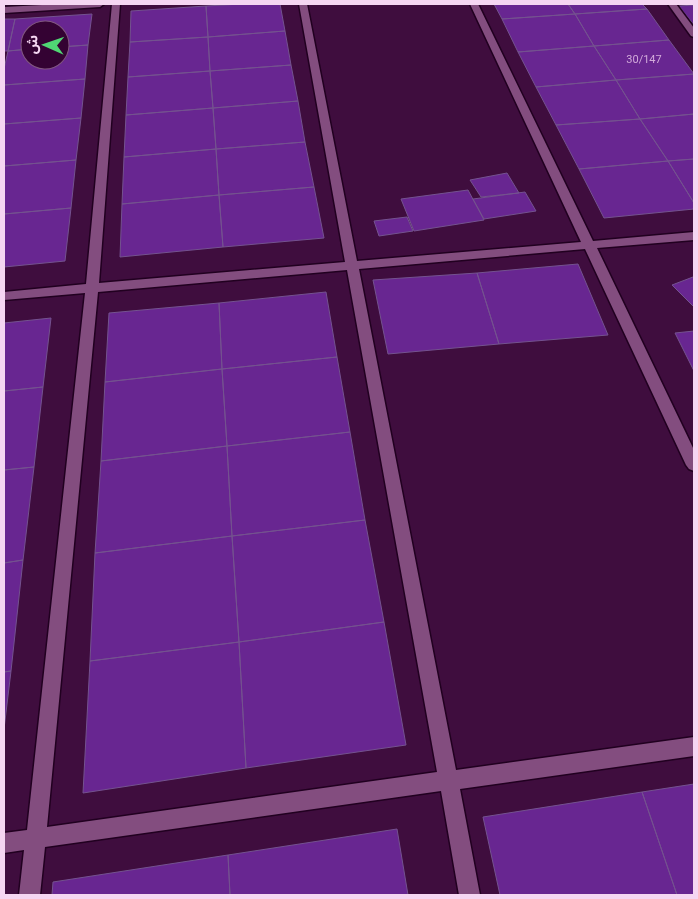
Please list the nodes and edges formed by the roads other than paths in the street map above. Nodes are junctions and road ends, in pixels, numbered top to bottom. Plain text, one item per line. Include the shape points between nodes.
1 (100, 4) edge
2 (116, 4) edge
3 (303, 4) edge
4 (474, 4) edge
5 (672, 4) edge
6 (4, 10) edge
7 (694, 34) edge
8 (694, 236) edge
9 (589, 245) junction
10 (353, 265) junction
11 (92, 288) junction
12 (4, 296) edge
13 (694, 466) edge
14 (694, 746) edge
15 (448, 781) junction
16 (36, 838) junction
17 (4, 843) edge
18 (30, 895) edge
19 (470, 895) edge

1 - 6 street
2 - 11 street
3 - 10 street
4 - 9 street
5 - 7 street
8 - 9 street
9 - 10 street
9 - 13 street
10 - 11 street
10 - 15 street
11 - 12 street
11 - 16 street
14 - 15 street
15 - 16 street
15 - 19 street
16 - 17 street
16 - 18 street

